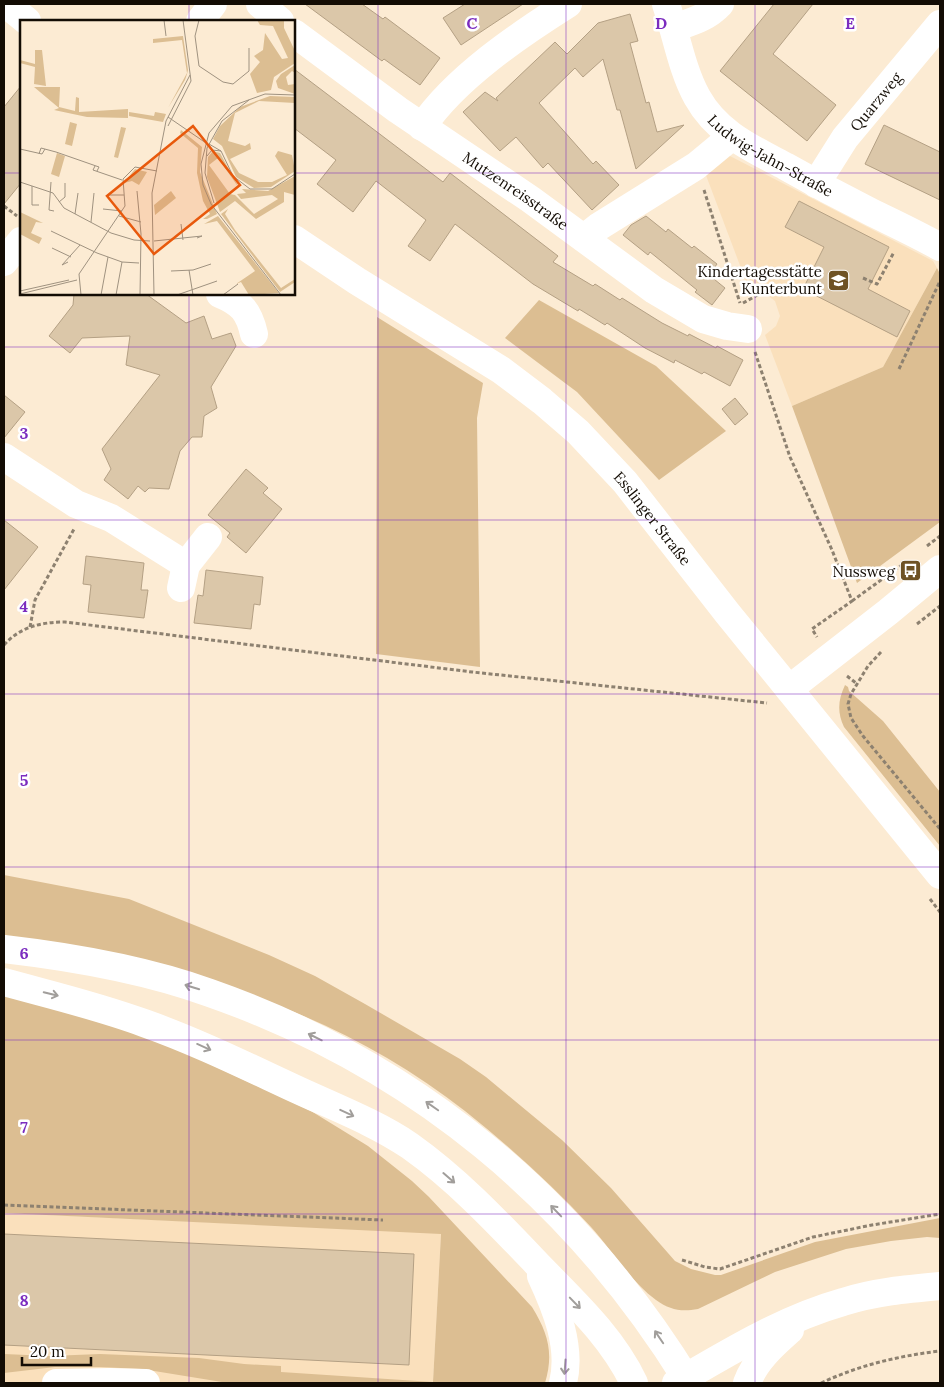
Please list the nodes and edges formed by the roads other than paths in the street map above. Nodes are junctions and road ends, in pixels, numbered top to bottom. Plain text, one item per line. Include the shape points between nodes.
1 (6, 4) edge
2 (213, 4) edge
3 (260, 4) edge
4 (568, 4) edge
5 (720, 4) edge
6 (670, 16) edge
7 (26, 20) edge
8 (201, 20) edge
9 (279, 20) edge
10 (940, 24) edge
11 (295, 34) edge
12 (422, 127) junction
13 (731, 136) junction
14 (816, 184) junction
15 (584, 238) junction
16 (295, 240) edge
17 (20, 242) edge
18 (940, 247) edge
19 (4, 262) edge
20 (222, 295) edge
21 (748, 329) road end
22 (254, 334) dead end
23 (4, 457) edge
24 (208, 537) dead end
25 (933, 558) edge
26 (780, 696) junction
27 (940, 875) edge
28 (4, 949) edge
29 (4, 982) edge
30 (529, 1255) junction
31 (940, 1286) edge
32 (812, 1312) junction
33 (683, 1381) edge
34 (56, 1383) edge
35 (146, 1383) edge
36 (563, 1383) edge
37 (634, 1383) edge
38 (748, 1383) edge

1 - 7 main road
2 - 8 main road
3 - 9 main road
4 - 12 main road via 531,28 463,81
5 - 6 main road via 700,19
6 - 13 main road, Ludwig-Jahn-Straße via 697,98 716,123
10 - 14 main road, Quarzweg via 846,138
11 - 12 main road, Mutzenreisstraße
12 - 15 main road, Mutzenreisstraße via 487,168
13 - 14 main road, Ludwig-Jahn-Straße
13 - 15 main road via 696,166
14 - 18 main road, Ludwig-Jahn-Straße
15 - 21 main road, Mutzenreisstraße via 654,290 703,319
16 - 26 main road, Esslinger Straße via 501,370 578,432 625,482
17 - 19 main road
20 - 22 main road via 248,314
23 - 24 main road via 76,504 110,518 184,576
25 - 26 main road via 832,656
26 - 27 main road, Esslinger Straße
33 -> 28 main road via 631,1298 563,1219 508,1166 408,1089 323,1041 209,992 115,967
29 -> 30 main road via 153,1026 375,1126 436,1166
30 -> 36 main road via 542,1278 560,1327 566,1353
30 -> 37 main road via 601,1332 617,1352
31 - 32 main road via 870,1295
32 - 33 main road via 776,1327
32 - 38 main road via 767,1350
34 - 35 main road

